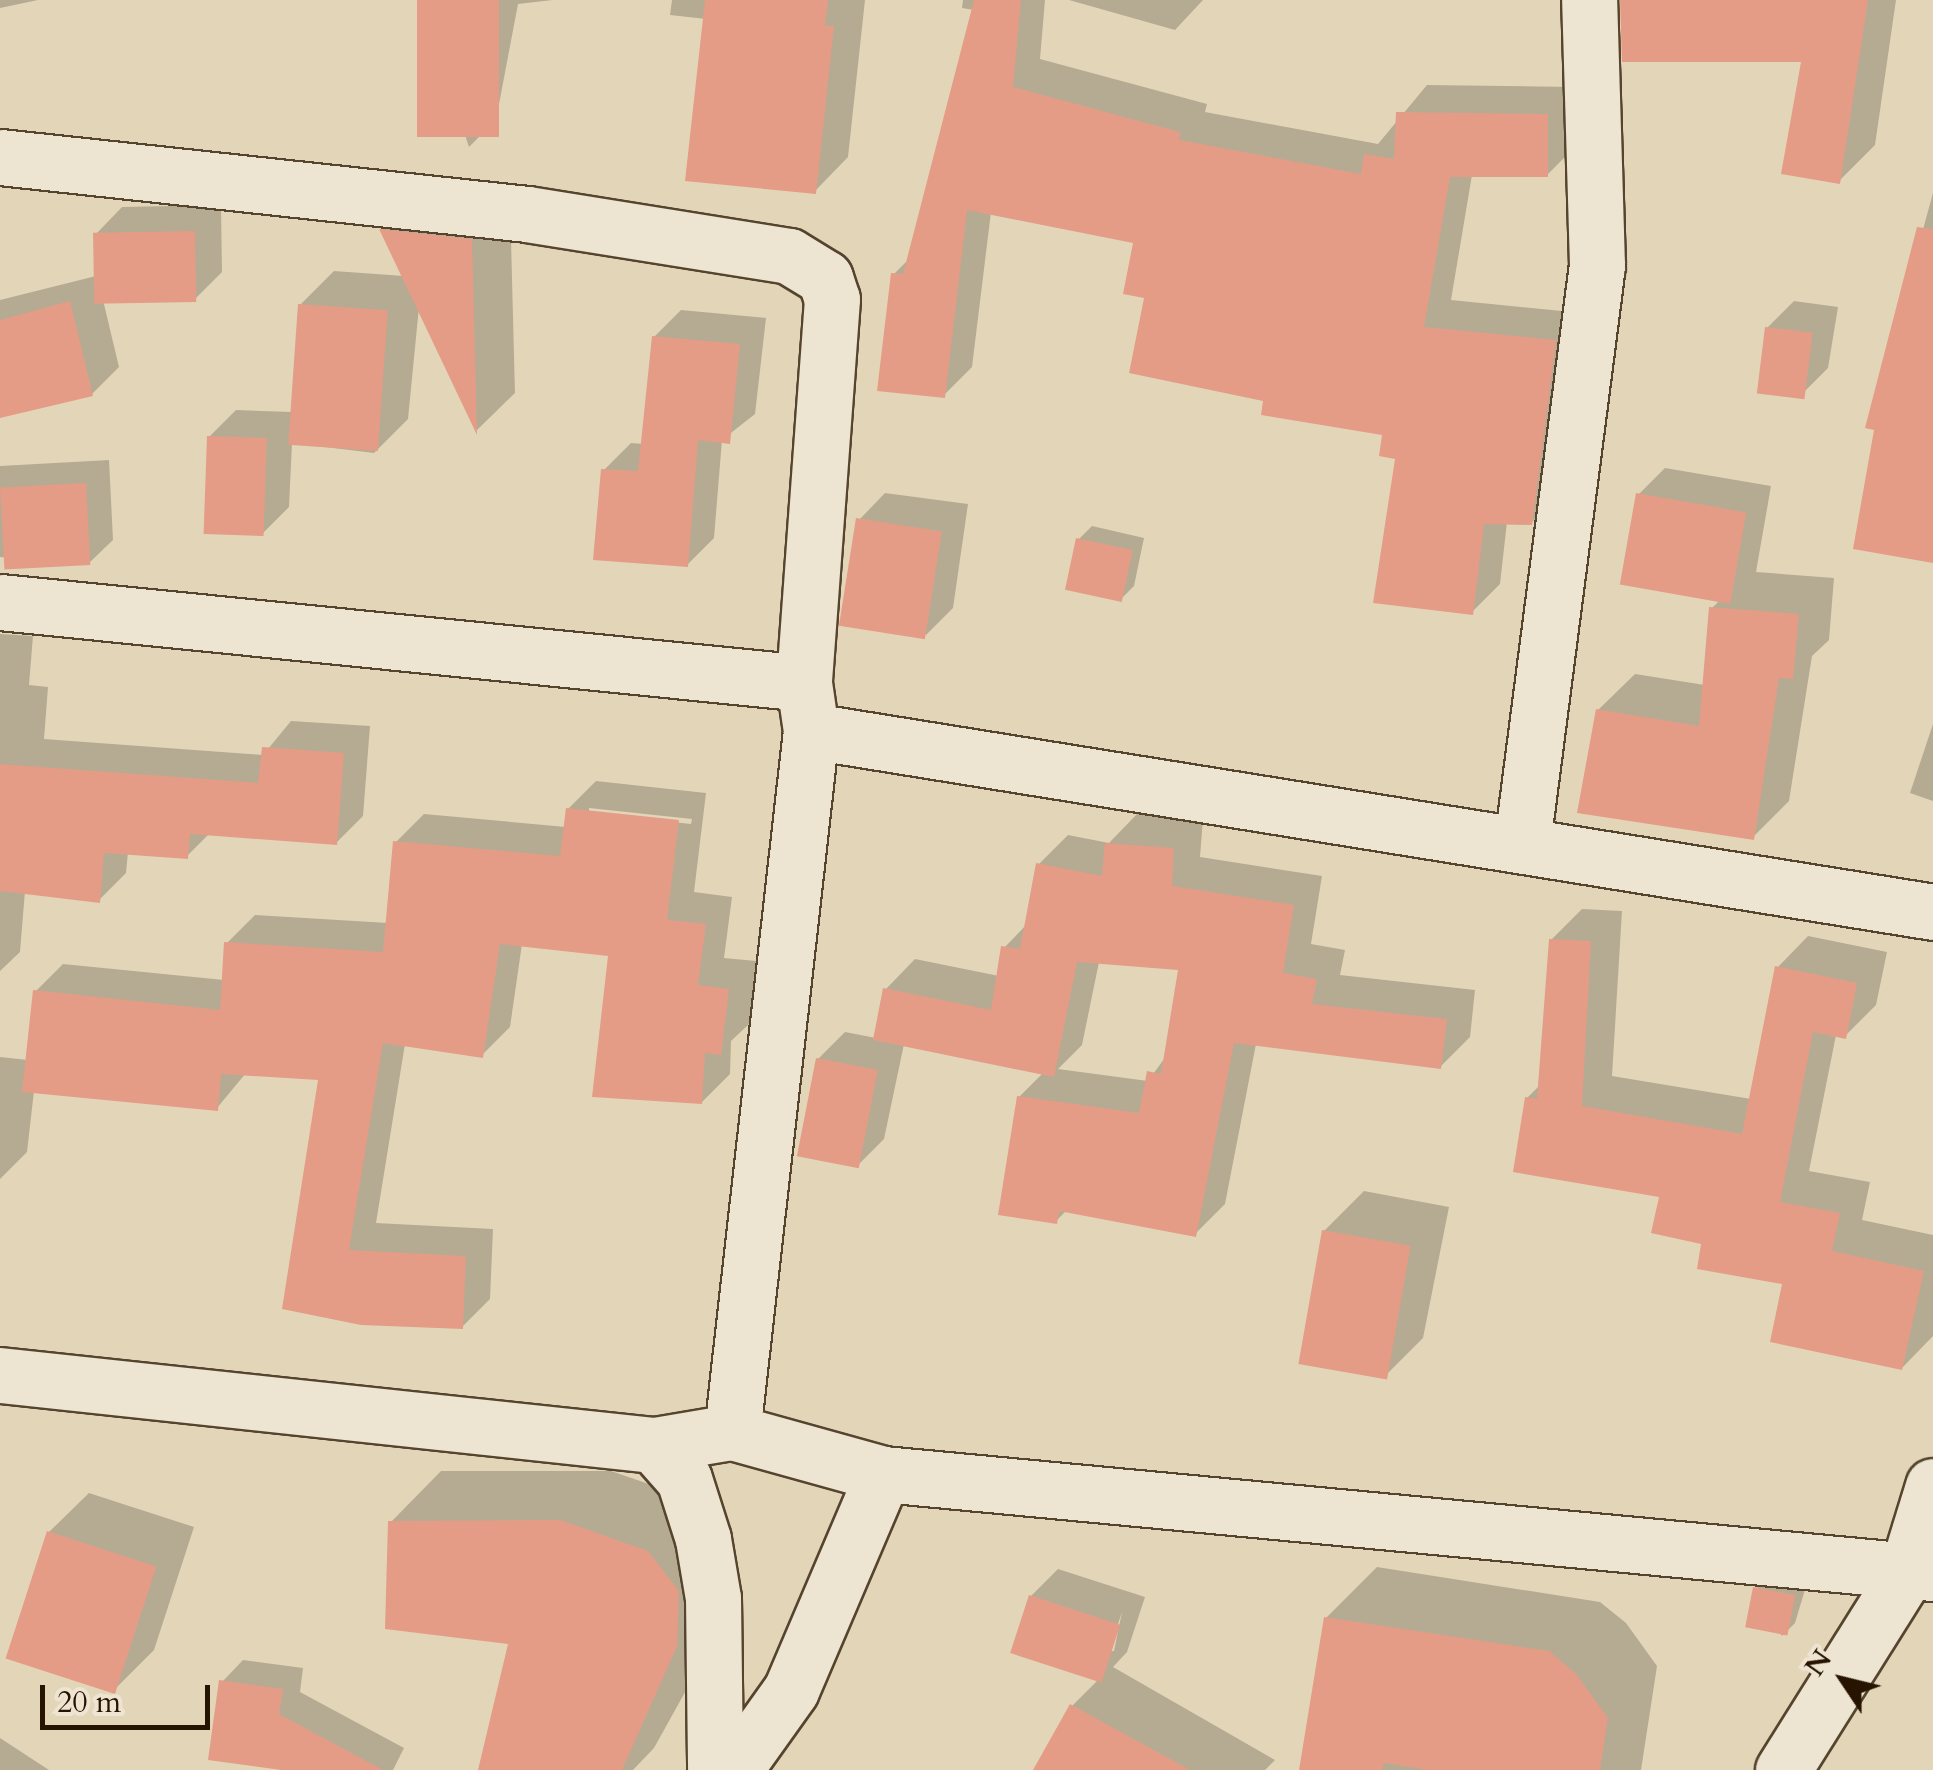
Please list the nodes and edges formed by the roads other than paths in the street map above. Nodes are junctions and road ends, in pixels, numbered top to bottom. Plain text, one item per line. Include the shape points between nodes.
1 (1589, 0) edge
2 (0, 157) edge
3 (0, 602) edge
4 (808, 707) junction
5 (1522, 842) junction
6 (1933, 912) edge
7 (0, 1374) edge
8 (732, 1432) junction
9 (654, 1445) junction
10 (883, 1474) junction
11 (1933, 1486) edge
12 (1920, 1574) edge
13 (716, 1770) edge
14 (734, 1770) edge
15 (1783, 1770) edge

1 - 5 street via 1597,265
2 - 4 street via 527,214 808,264 825,278 832,299
3 - 4 street
4 - 5 street
4 - 8 street
5 - 6 street
7 - 9 street
8 - 9 street
8 - 10 street
9 - 13 street via 684,1479 703,1539 713,1598
10 - 12 street
10 - 14 street via 791,1690
11 - 12 street
12 - 15 street

